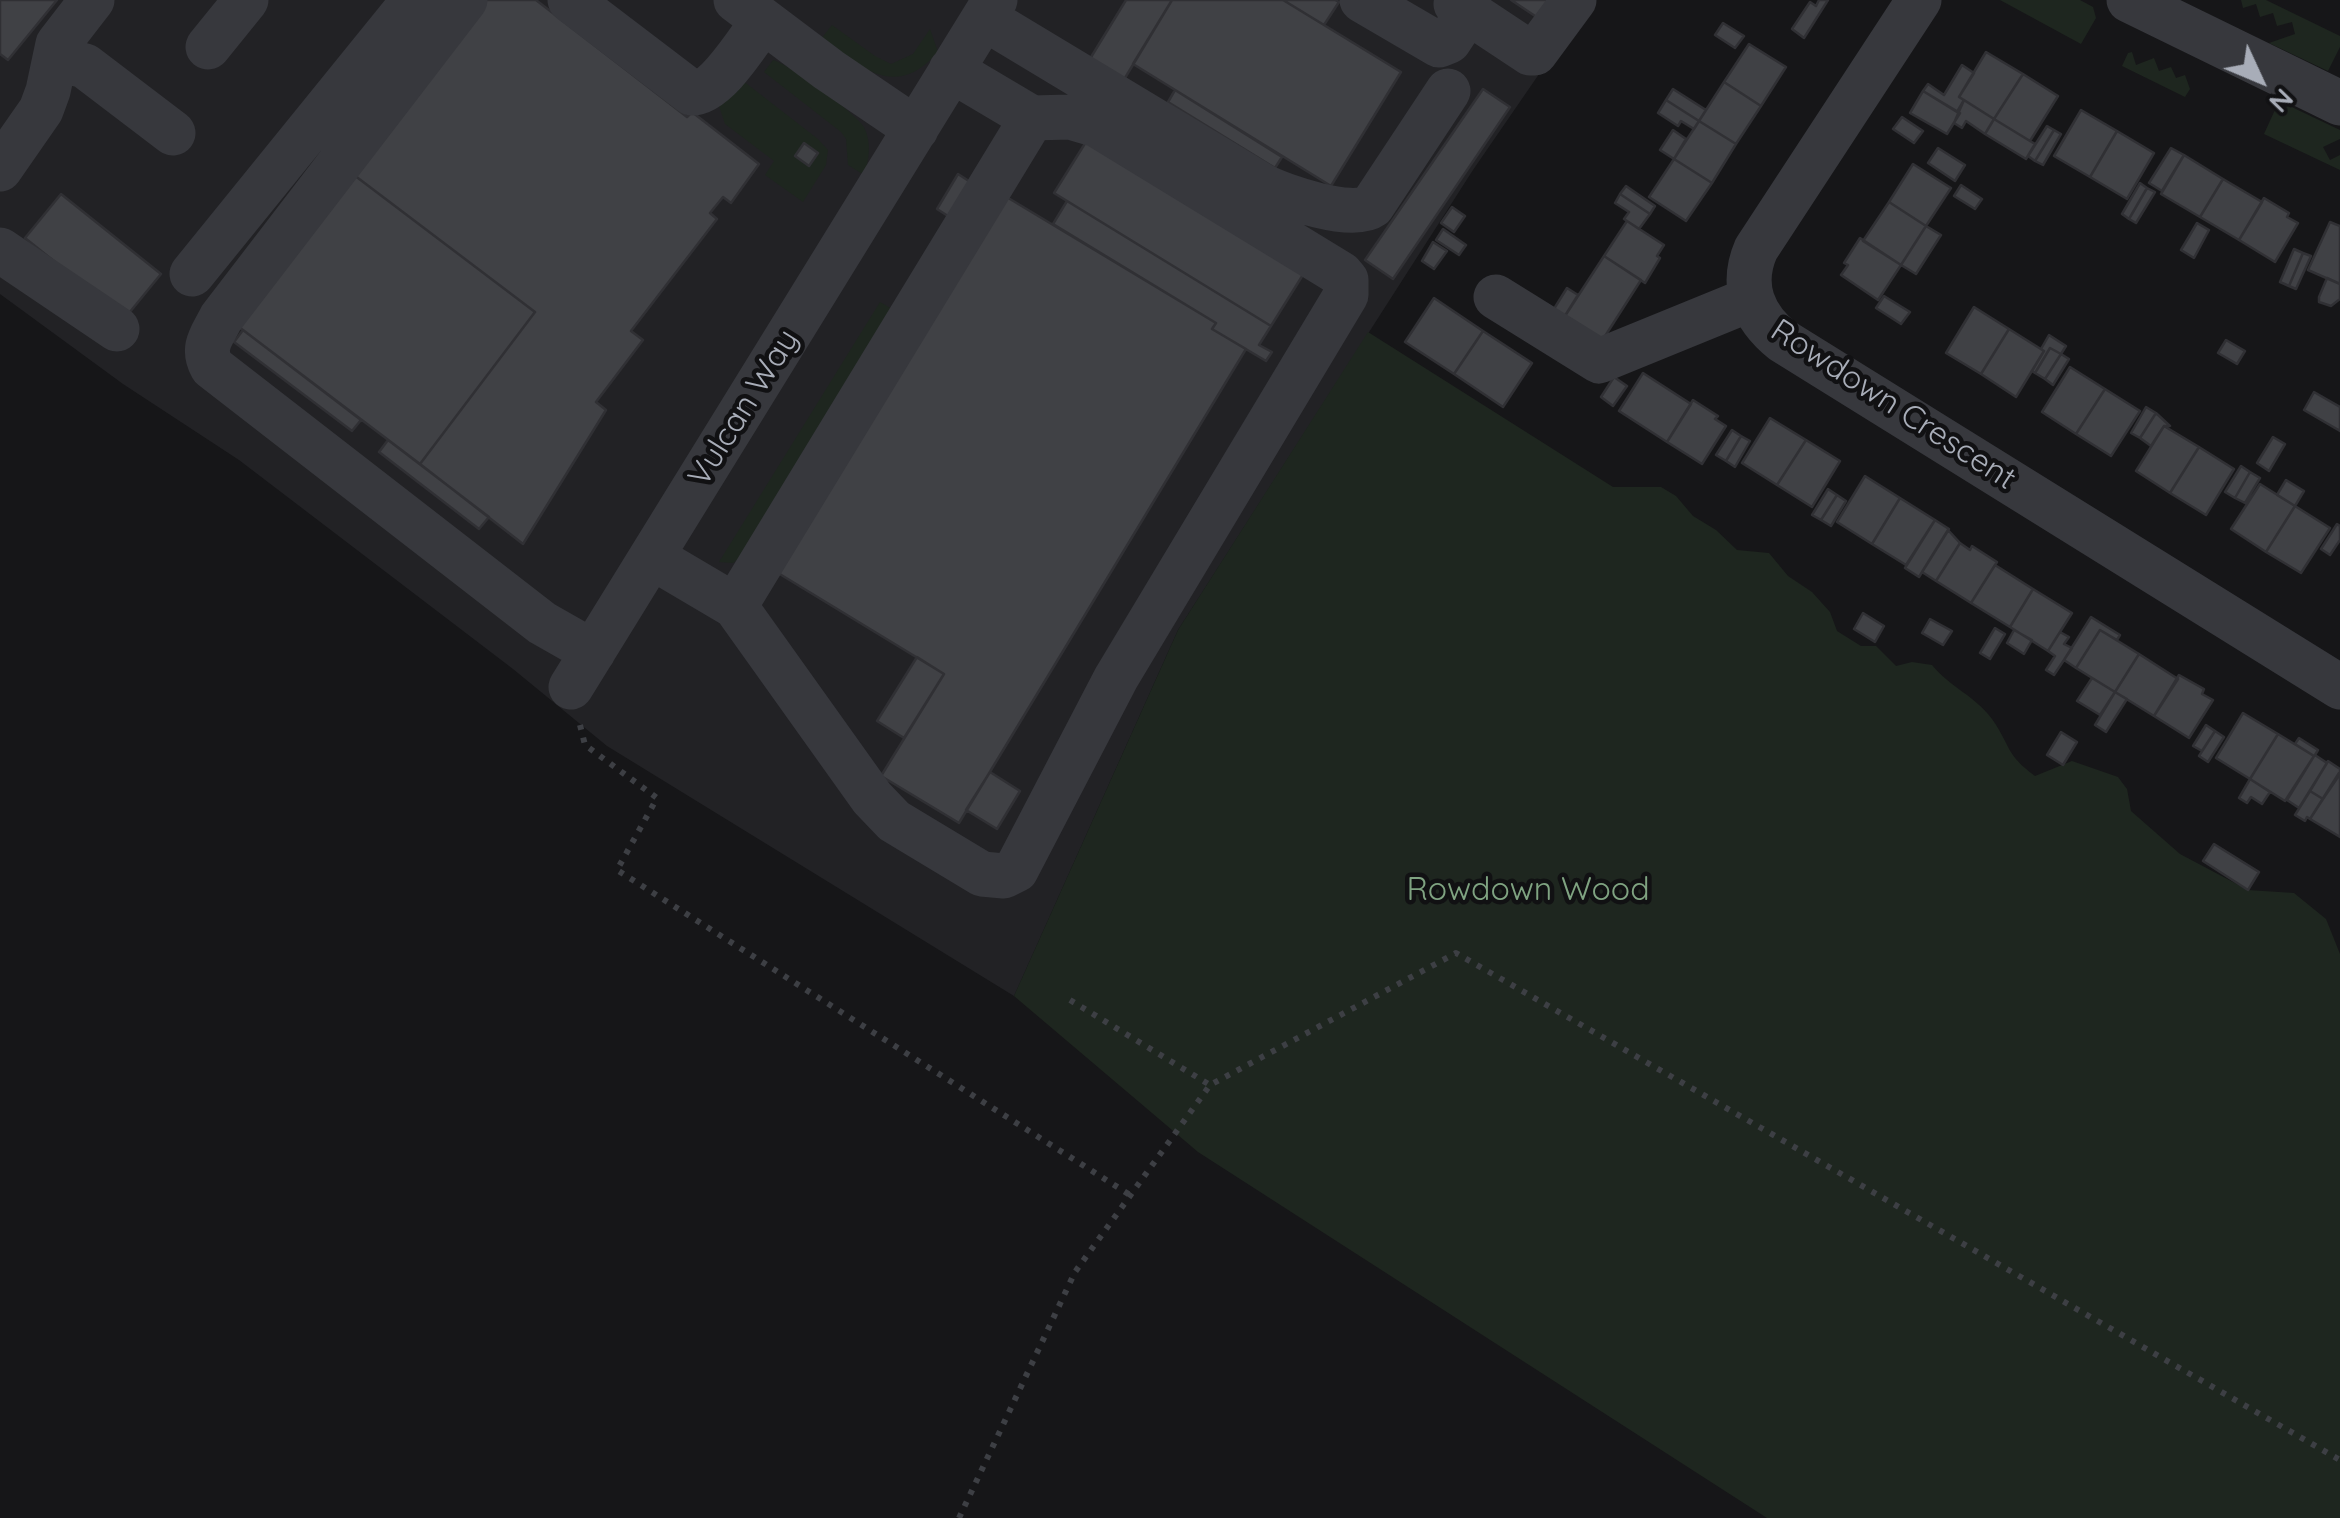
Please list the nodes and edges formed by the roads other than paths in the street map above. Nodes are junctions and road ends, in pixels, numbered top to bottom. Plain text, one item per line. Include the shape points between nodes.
1 (92, 0) edge
2 (246, 0) edge
3 (414, 0) edge
4 (465, 0) edge
5 (570, 0) edge
6 (1362, 0) edge
7 (1574, 0) edge
8 (1920, 0) edge
9 (2128, 0) edge
10 (989, 9) edge
11 (750, 10) edge
12 (208, 47) dead end
13 (55, 58) junction
14 (952, 70) junction
15 (1448, 90) dead end
16 (2340, 103) edge
17 (1032, 118) junction
18 (916, 129) junction
19 (173, 133) dead end
20 (0, 169) edge
21 (0, 250) edge
22 (192, 274) dead end
23 (1496, 297) dead end
24 (1750, 299) junction
25 (117, 330) dead end
26 (652, 557) junction
27 (735, 606) junction
28 (2340, 688) edge

1 - 13 street via 63,36
2 - 12 street
3 - 22 street
4 - 26 street, Vulcan Way via 221,318 206,356 526,610 582,670
5 - 11 street via 692,93 716,81
6 - 7 street via 1438,45 1450,41 1462,8 1530,53
8 - 24 street, Rowdown Crescent via 1756,249
9 - 16 street
10 - 14 street, Vulcan Way
10 - 15 street via 1263,186 1357,212 1372,206
11 - 18 street
13 - 19 street via 86,66
13 - 20 street via 41,110
14 - 17 street
14 - 18 street, Vulcan Way
17 - 27 street
17 - 27 street via 1070,116 1097,125 1341,274 1347,287 1116,678 1016,870 982,874 884,811
18 - 26 street, Vulcan Way
21 - 25 street
23 - 24 street via 1599,361
24 - 28 street, Rowdown Crescent via 1783,341
26 - 27 street

